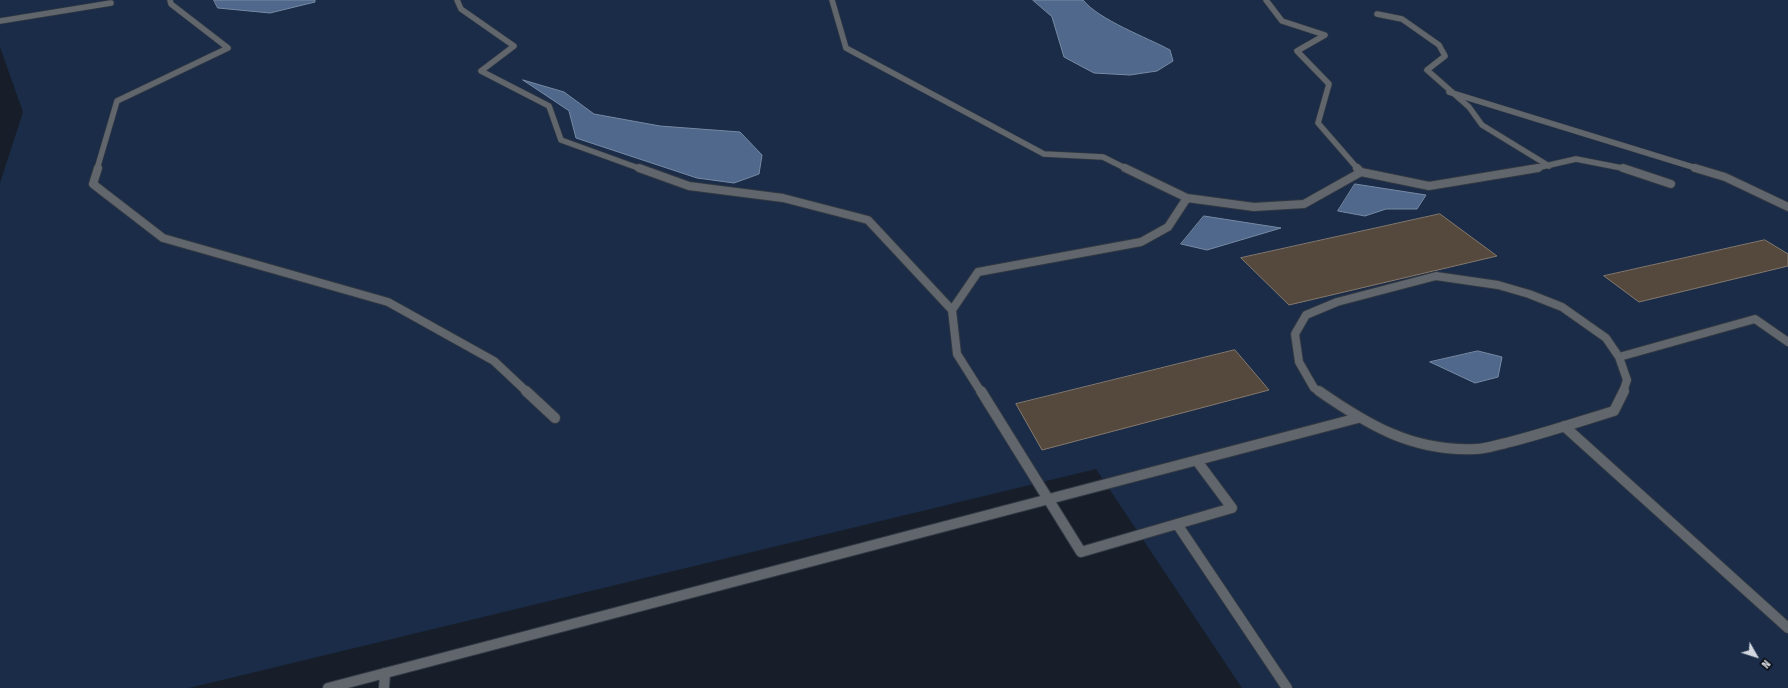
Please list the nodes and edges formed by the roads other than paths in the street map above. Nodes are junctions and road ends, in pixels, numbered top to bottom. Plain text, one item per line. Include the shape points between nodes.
1 (170, 0) edge
2 (457, 0) edge
3 (832, 0) edge
4 (1266, 0) edge
5 (111, 3) dead end
6 (1377, 14) dead end
7 (0, 21) edge
8 (1449, 92) junction
9 (1549, 166) junction
10 (1361, 172) junction
11 (1671, 184) dead end
12 (1187, 198) junction
13 (1788, 207) edge
14 (952, 310) junction
15 (1788, 342) edge
16 (1619, 357) junction
17 (555, 418) dead end
18 (1358, 418) junction
19 (1564, 426) junction
20 (1197, 461) junction
21 (1050, 500) junction
22 (1177, 524) junction
23 (1788, 628) edge
24 (385, 673) junction
25 (328, 688) edge
26 (384, 688) edge
27 (1288, 688) edge

1 - 17 street via 170,4 228,48 117,101 93,184 163,238 388,302 494,361
2 - 14 street via 461,9 514,46 481,71 549,106 561,140 689,186 783,198 868,220
3 - 12 street via 846,48 1044,154 1103,157
4 - 10 street via 1282,21 1325,35 1296,51 1329,84 1318,122
5 - 7 street
6 - 8 street via 1402,19 1439,45 1445,56 1427,70
8 - 9 street via 1469,107 1482,125
8 - 13 street via 1725,177
9 - 10 street via 1429,186
9 - 11 street via 1576,159 1624,168
10 - 12 street via 1304,204 1254,206
12 - 14 street via 1168,227 1141,242 978,272
14 - 21 street via 956,354
15 - 16 street via 1755,319
16 - 18 street via 1606,338 1562,306 1498,285 1436,276 1337,302 1306,316 1295,334 1299,362 1314,388
16 - 19 street via 1627,380 1614,411
18 - 19 street via 1394,435 1437,448 1477,449
18 - 20 street
19 - 23 street
20 - 21 street
20 - 22 street via 1232,508
21 - 22 street via 1081,552
21 - 24 street
22 - 27 street
24 - 25 street
24 - 26 street

